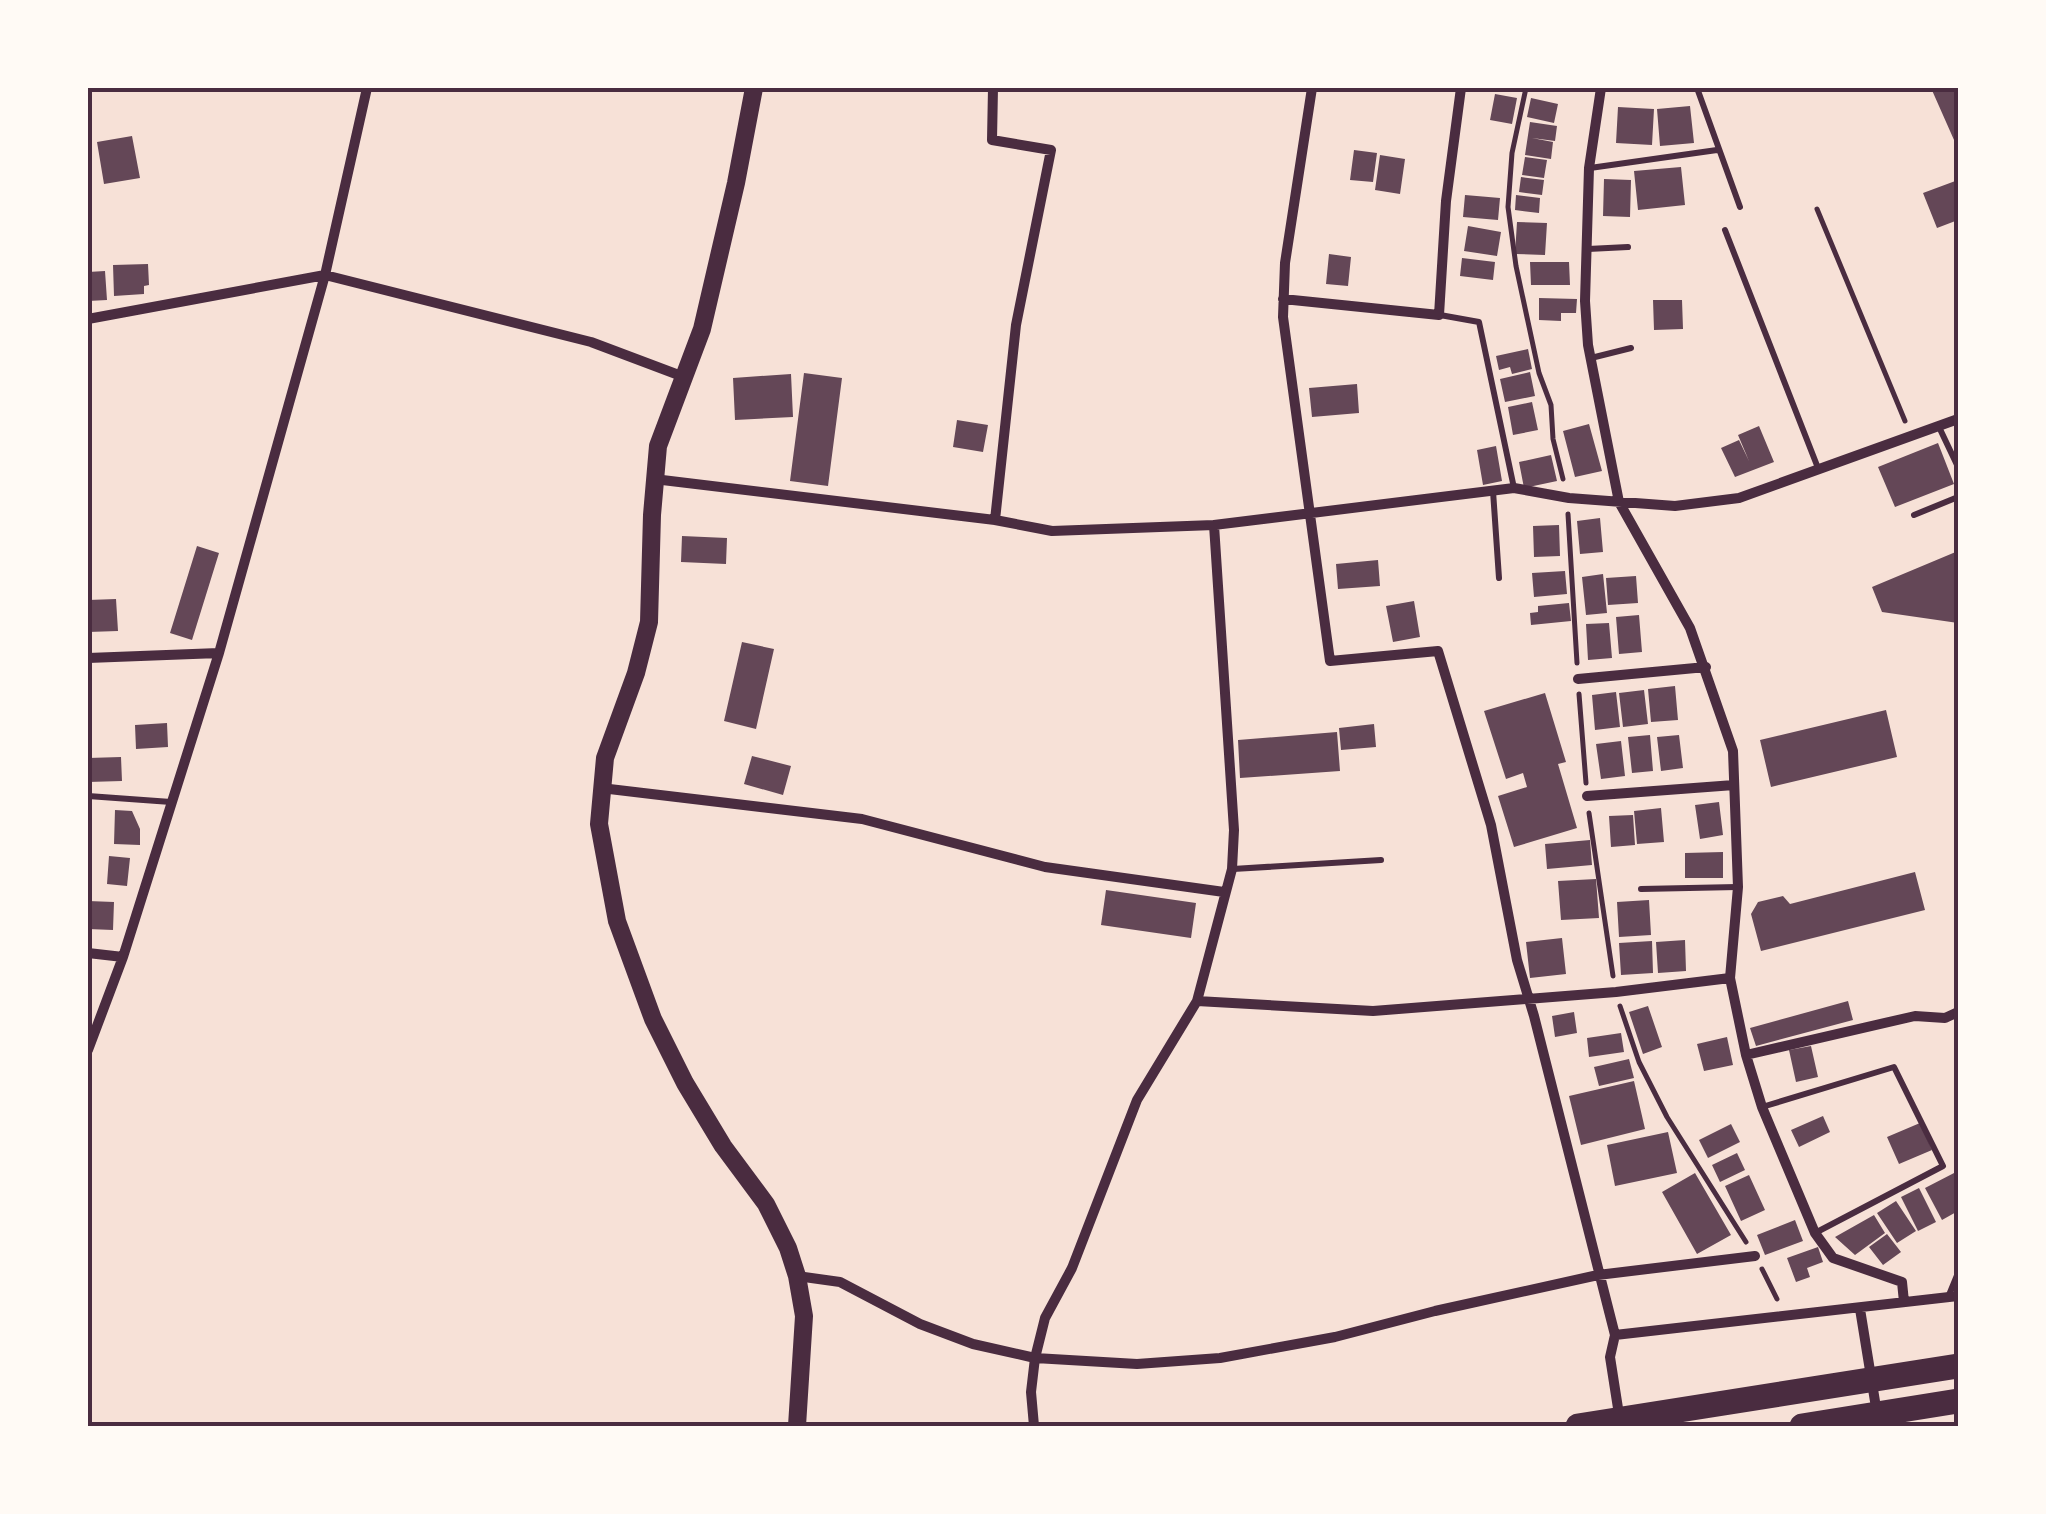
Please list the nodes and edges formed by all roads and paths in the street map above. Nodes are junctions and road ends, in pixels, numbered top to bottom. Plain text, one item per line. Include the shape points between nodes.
1 (368, 88) edge
2 (754, 88) edge
3 (993, 88) edge
4 (1312, 88) edge
5 (1461, 88) edge
6 (1526, 88) edge
7 (1601, 88) edge
8 (1697, 88) edge
9 (1717, 150) junction
10 (1589, 168) junction
11 (1740, 207) dead end
12 (1817, 209) dead end
13 (1725, 230) dead end
14 (1588, 248) junction
15 (1628, 248) dead end
16 (324, 275) junction
17 (1283, 300) junction
18 (1438, 314) junction
19 (88, 318) edge
20 (1631, 348) dead end
21 (1591, 358) junction
22 (684, 377) junction
23 (1958, 420) edge
24 (1939, 427) junction
25 (1912, 437) junction
26 (1958, 467) edge
27 (1818, 468) junction
28 (654, 479) junction
29 (1514, 488) junction
30 (1493, 490) junction
31 (1958, 496) edge
32 (1569, 498) junction
33 (1620, 502) junction
34 (1310, 512) junction
35 (1914, 515) dead end
36 (995, 520) junction
37 (1214, 524) junction
38 (1499, 578) dead end
39 (219, 653) junction
40 (88, 658) edge
41 (1706, 667) junction
42 (1578, 679) junction
43 (1734, 785) junction
44 (600, 788) junction
45 (88, 796) edge
46 (1587, 796) junction
47 (172, 802) junction
48 (1381, 860) dead end
49 (1232, 869) junction
50 (1738, 887) junction
51 (1641, 889) dead end
52 (1224, 892) junction
53 (88, 953) edge
54 (124, 957) junction
55 (1730, 978) junction
56 (1616, 992) junction
57 (1526, 998) junction
58 (1197, 1001) junction
59 (1958, 1012) edge
60 (88, 1050) edge
61 (1746, 1056) junction
62 (1762, 1108) junction
63 (1815, 1233) junction
64 (1755, 1256) junction
65 (1958, 1273) edge
66 (1598, 1274) junction
67 (798, 1276) junction
68 (1953, 1296) edge
69 (1778, 1302) dead end
70 (1904, 1302) junction
71 (1860, 1309) junction
72 (1615, 1335) junction
73 (1035, 1358) junction
74 (1958, 1366) edge
75 (1958, 1401) edge
76 (798, 1426) edge
77 (1034, 1426) edge
78 (1578, 1426) edge
79 (1621, 1426) edge
80 (1802, 1426) edge
81 (1879, 1426) edge

1 - 16 street
2 - 22 street via 702,328
3 - 36 street via 992,140 1051,150 1016,325
4 - 17 street
5 - 18 street
6 - 32 path via 1508,207
7 - 10 street
8 - 9 lane
9 - 10 lane
9 - 11 lane
10 - 14 street
12 - 25 path
13 - 27 lane
14 - 15 lane
14 - 21 street
16 - 19 street
16 - 22 street via 591,342
16 - 39 street
17 - 18 street
17 - 34 street
18 - 29 lane via 1479,322
20 - 21 lane
21 - 33 street
22 - 28 street via 658,446
23 - 24 street
24 - 25 street
24 - 26 lane
25 - 27 street
27 - 33 street via 1738,498 1675,506
28 - 36 street
28 - 44 street via 649,622
29 - 30 street
29 - 32 street
30 - 34 street
30 - 38 lane
31 - 35 lane
32 - 33 street
32 - 42 path
33 - 41 street
34 - 37 street
34 - 57 street via 1330,661 1438,650 1491,825
36 - 37 street via 1052,531
37 - 49 street
39 - 40 street
39 - 47 street
41 - 42 street
41 - 43 street via 1733,751
42 - 46 path
43 - 46 street
43 - 50 street
44 - 52 street via 862,819 1045,867
44 - 67 street via 606,872 640,987 684,1083 766,1204
45 - 47 lane
46 - 56 path
47 - 54 street
48 - 49 lane
49 - 52 street
50 - 51 lane
50 - 55 street
52 - 58 street
53 - 54 street
54 - 60 street
55 - 56 street
55 - 61 street
56 - 57 street
56 - 64 path via 1639,1062 1667,1117
57 - 58 street via 1372,1011
57 - 66 street
58 - 73 street via 1136,1100 1072,1268 1044,1318
59 - 61 street
61 - 62 street
62 - 63 street
62 - 63 lane via 1894,1067 1943,1166
63 - 70 street via 1833,1258 1902,1282
64 - 66 street
64 - 69 path
65 - 68 lane
66 - 72 street
66 - 73 street via 1220,1358 1137,1364
67 - 73 street via 840,1282 949,1336
67 - 76 street via 804,1316
68 - 70 street
70 - 71 street
71 - 72 street
71 - 81 street
72 - 79 street via 1610,1356
73 - 77 street
74 - 78 highway
75 - 80 highway

